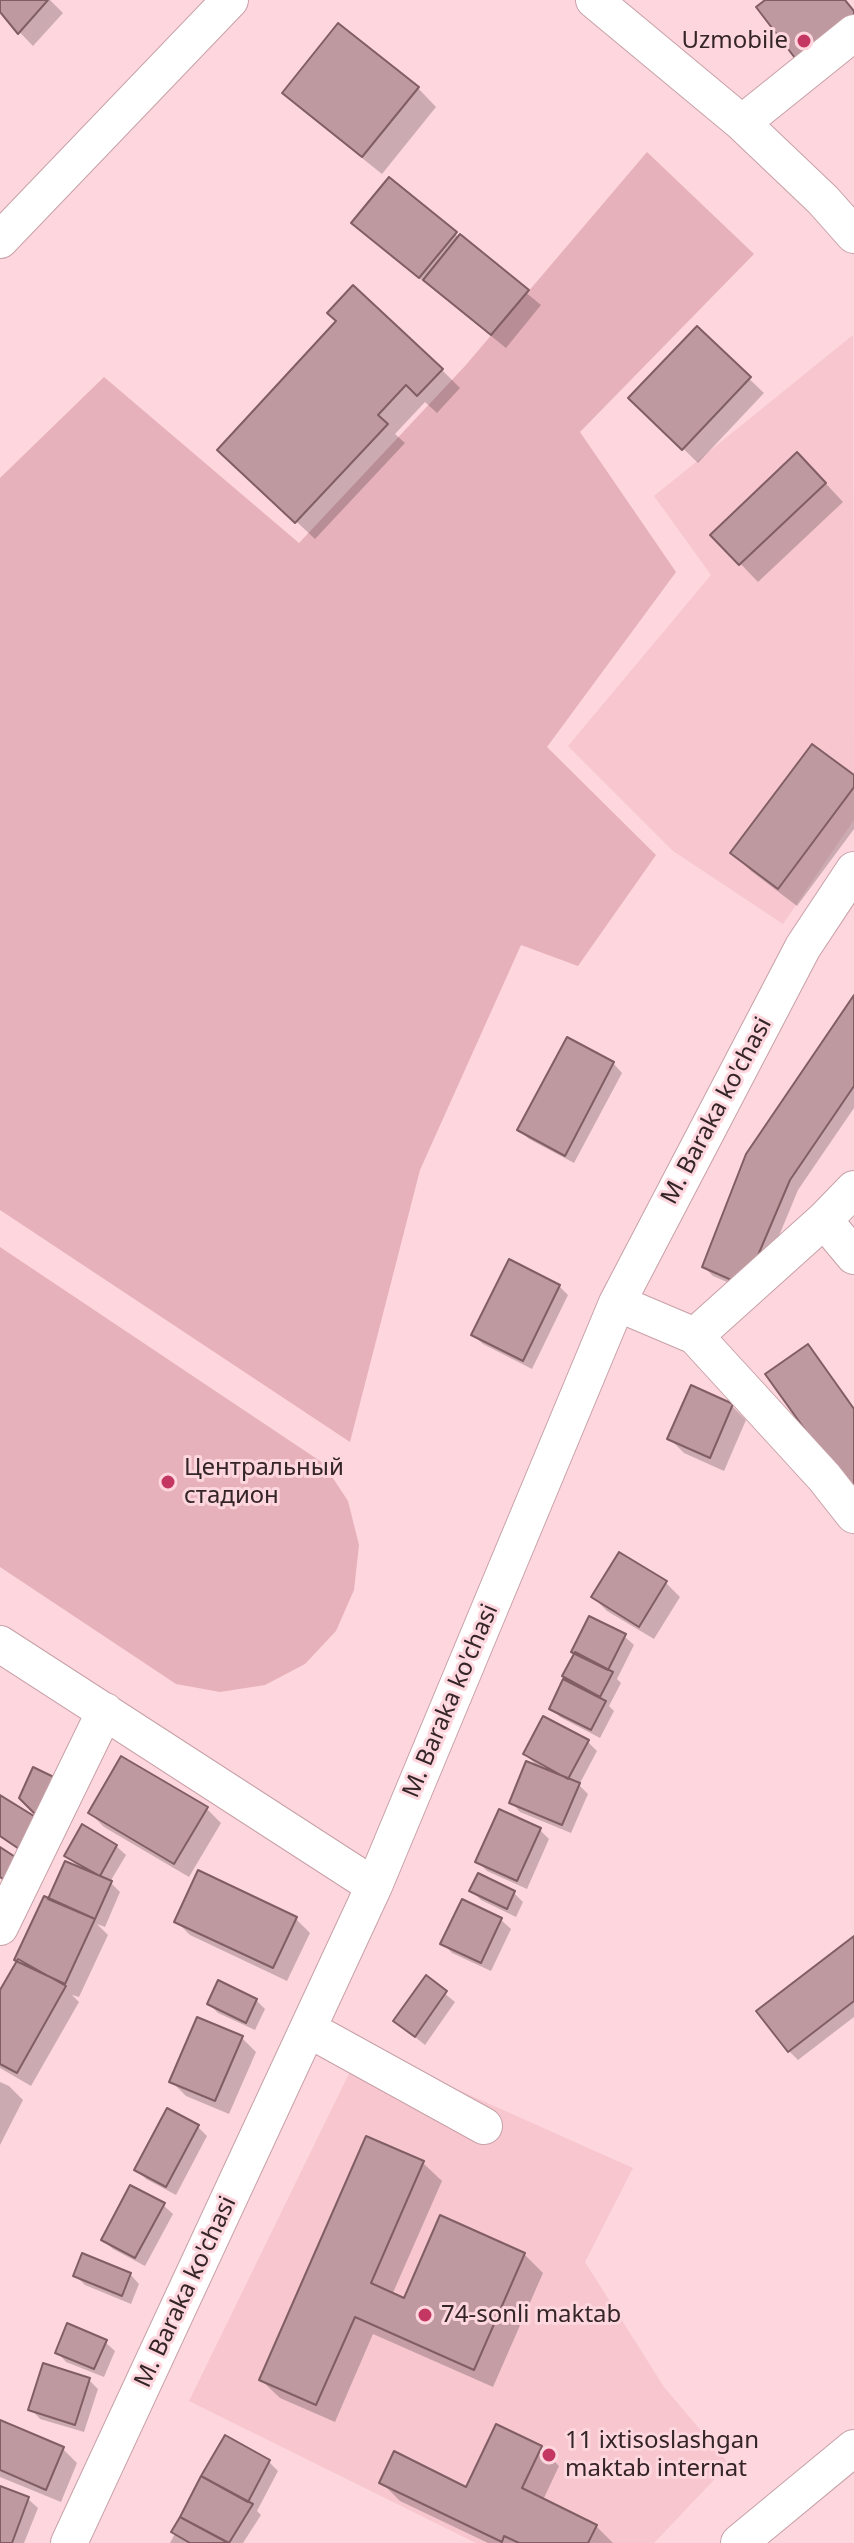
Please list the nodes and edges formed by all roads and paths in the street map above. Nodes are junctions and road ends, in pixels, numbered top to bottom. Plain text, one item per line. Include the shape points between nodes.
1 (230, 0) edge
2 (594, 0) edge
3 (854, 33) edge
4 (742, 123) junction
5 (854, 235) edge
6 (0, 240) edge
7 (854, 870) edge
8 (854, 1189) edge
9 (824, 1220) junction
10 (854, 1256) edge
11 (617, 1303) junction
12 (695, 1336) junction
13 (854, 1515) edge
14 (0, 1644) edge
15 (105, 1711) junction
16 (374, 1886) junction
17 (0, 1927) edge
18 (308, 2029) junction
19 (484, 2126) dead end
20 (854, 2448) edge
21 (69, 2543) edge
22 (739, 2543) edge

1 - 6 street
2 - 4 street
3 - 4 street
4 - 5 street
7 - 11 street, M. Baraka ko'chasi via 803,947
8 - 9 street
9 - 10 street
9 - 12 street
11 - 12 street
11 - 16 street, M. Baraka ko'chasi
12 - 13 street
14 - 15 street
15 - 16 street
15 - 17 street
16 - 18 street, M. Baraka ko'chasi
18 - 19 street
18 - 21 street, M. Baraka ko'chasi
20 - 22 street

